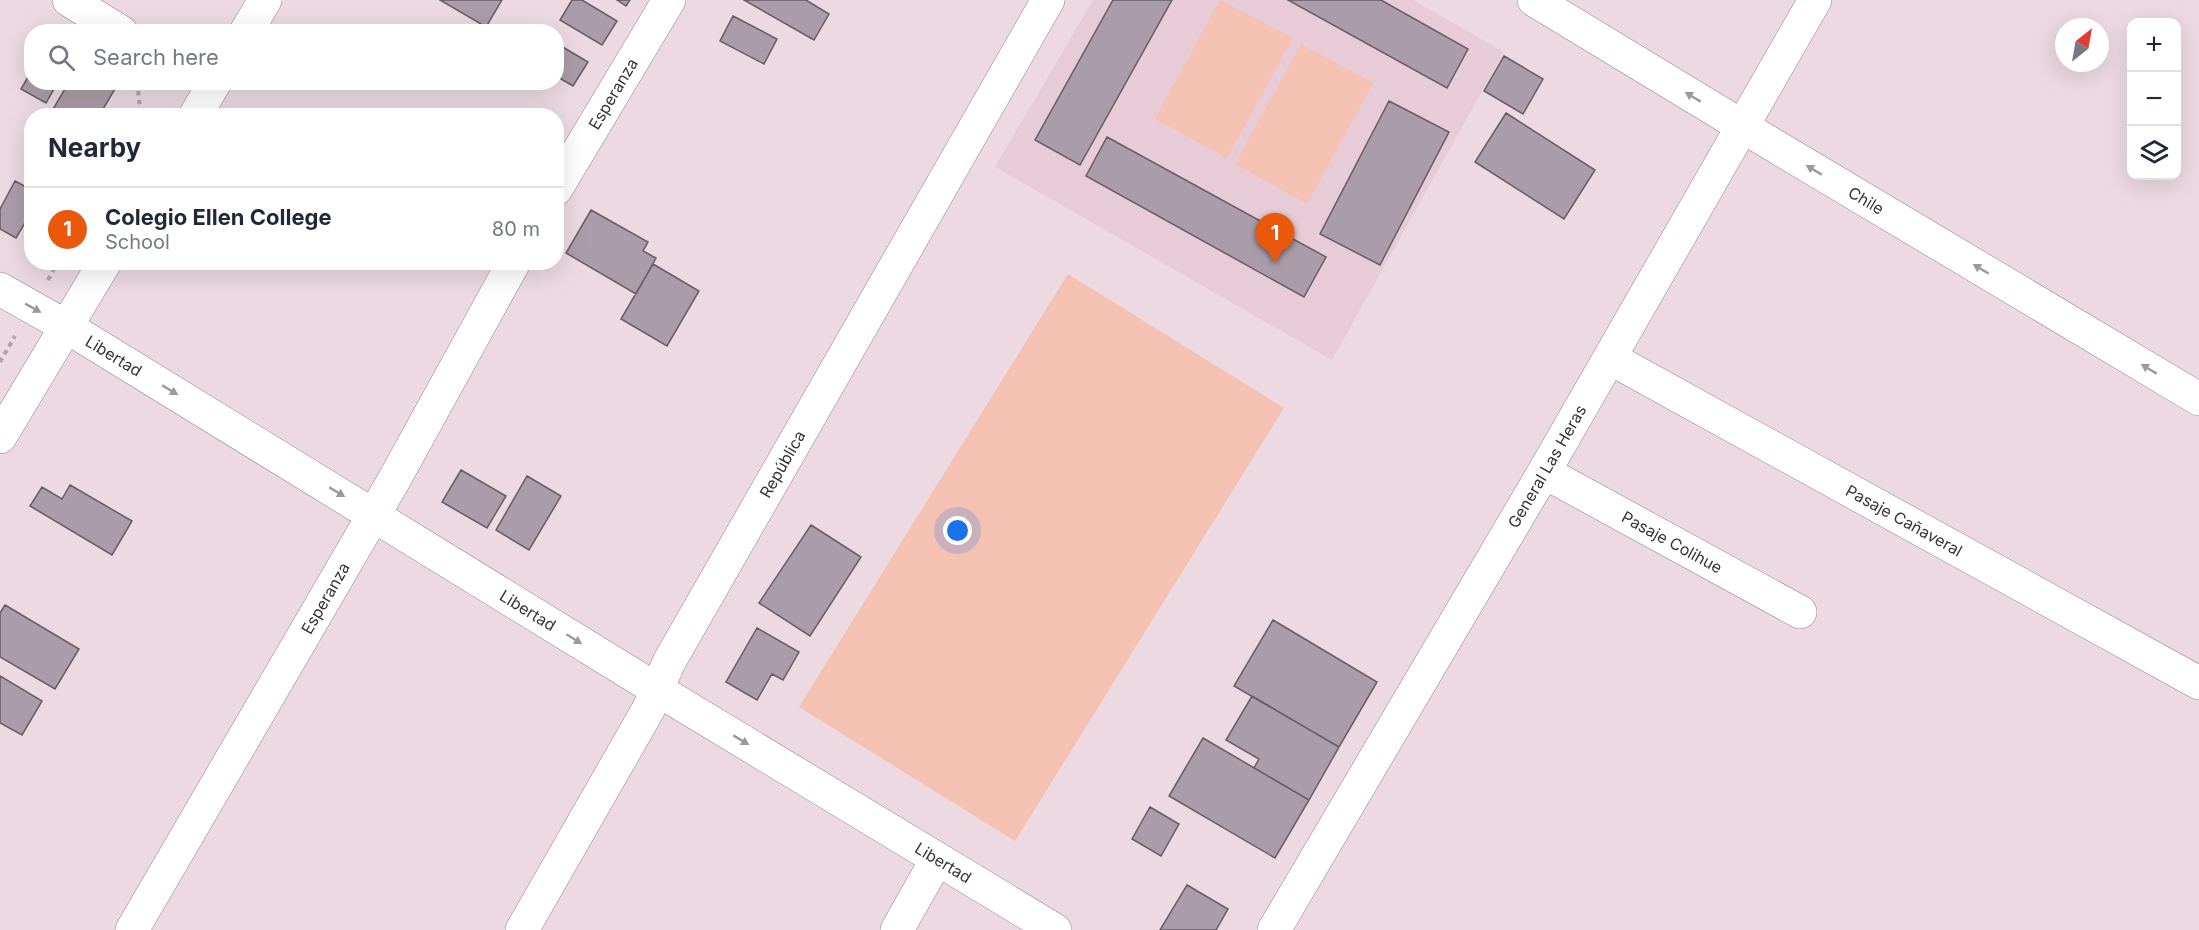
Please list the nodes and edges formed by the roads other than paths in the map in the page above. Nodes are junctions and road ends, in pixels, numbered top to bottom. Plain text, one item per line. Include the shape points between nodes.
1 (69, 0) edge
2 (265, 0) edge
3 (669, 0) edge
4 (1047, 0) edge
5 (1534, 0) edge
6 (1815, 0) edge
7 (108, 24) edge
8 (251, 24) edge
9 (208, 90) edge
10 (199, 108) edge
11 (1743, 127) junction
12 (564, 176) edge
13 (100, 270) edge
14 (510, 270) edge
15 (0, 289) edge
16 (67, 327) junction
17 (1610, 358) junction
18 (2199, 399) edge
19 (0, 436) edge
20 (1544, 472) junction
21 (374, 514) junction
22 (1800, 612) dead end
23 (2199, 683) edge
24 (657, 690) junction
25 (937, 859) junction
26 (132, 930) edge
27 (522, 930) edge
28 (897, 930) edge
29 (1055, 930) edge
30 (1274, 930) edge

1 - 7 street
2 - 8 street
3 - 12 street, Esperanza
4 - 24 street, República via 675,652
11 -> 5 street, Chile
6 - 11 street, General Las Heras
9 - 10 street
11 - 17 street, General Las Heras
18 -> 11 street, Chile
13 - 16 street
14 - 21 street, Esperanza
15 -> 16 street, Libertad
16 - 19 street
16 -> 21 street, Libertad
17 - 20 street, General Las Heras
17 - 23 street, Pasaje Cañaveral
20 - 22 street, Pasaje Colihue
20 - 30 street, General Las Heras
21 -> 24 street, Libertad
21 - 26 street, Esperanza
24 -> 25 street, Libertad
24 - 27 street, República
25 - 28 street
25 - 29 street, Libertad

